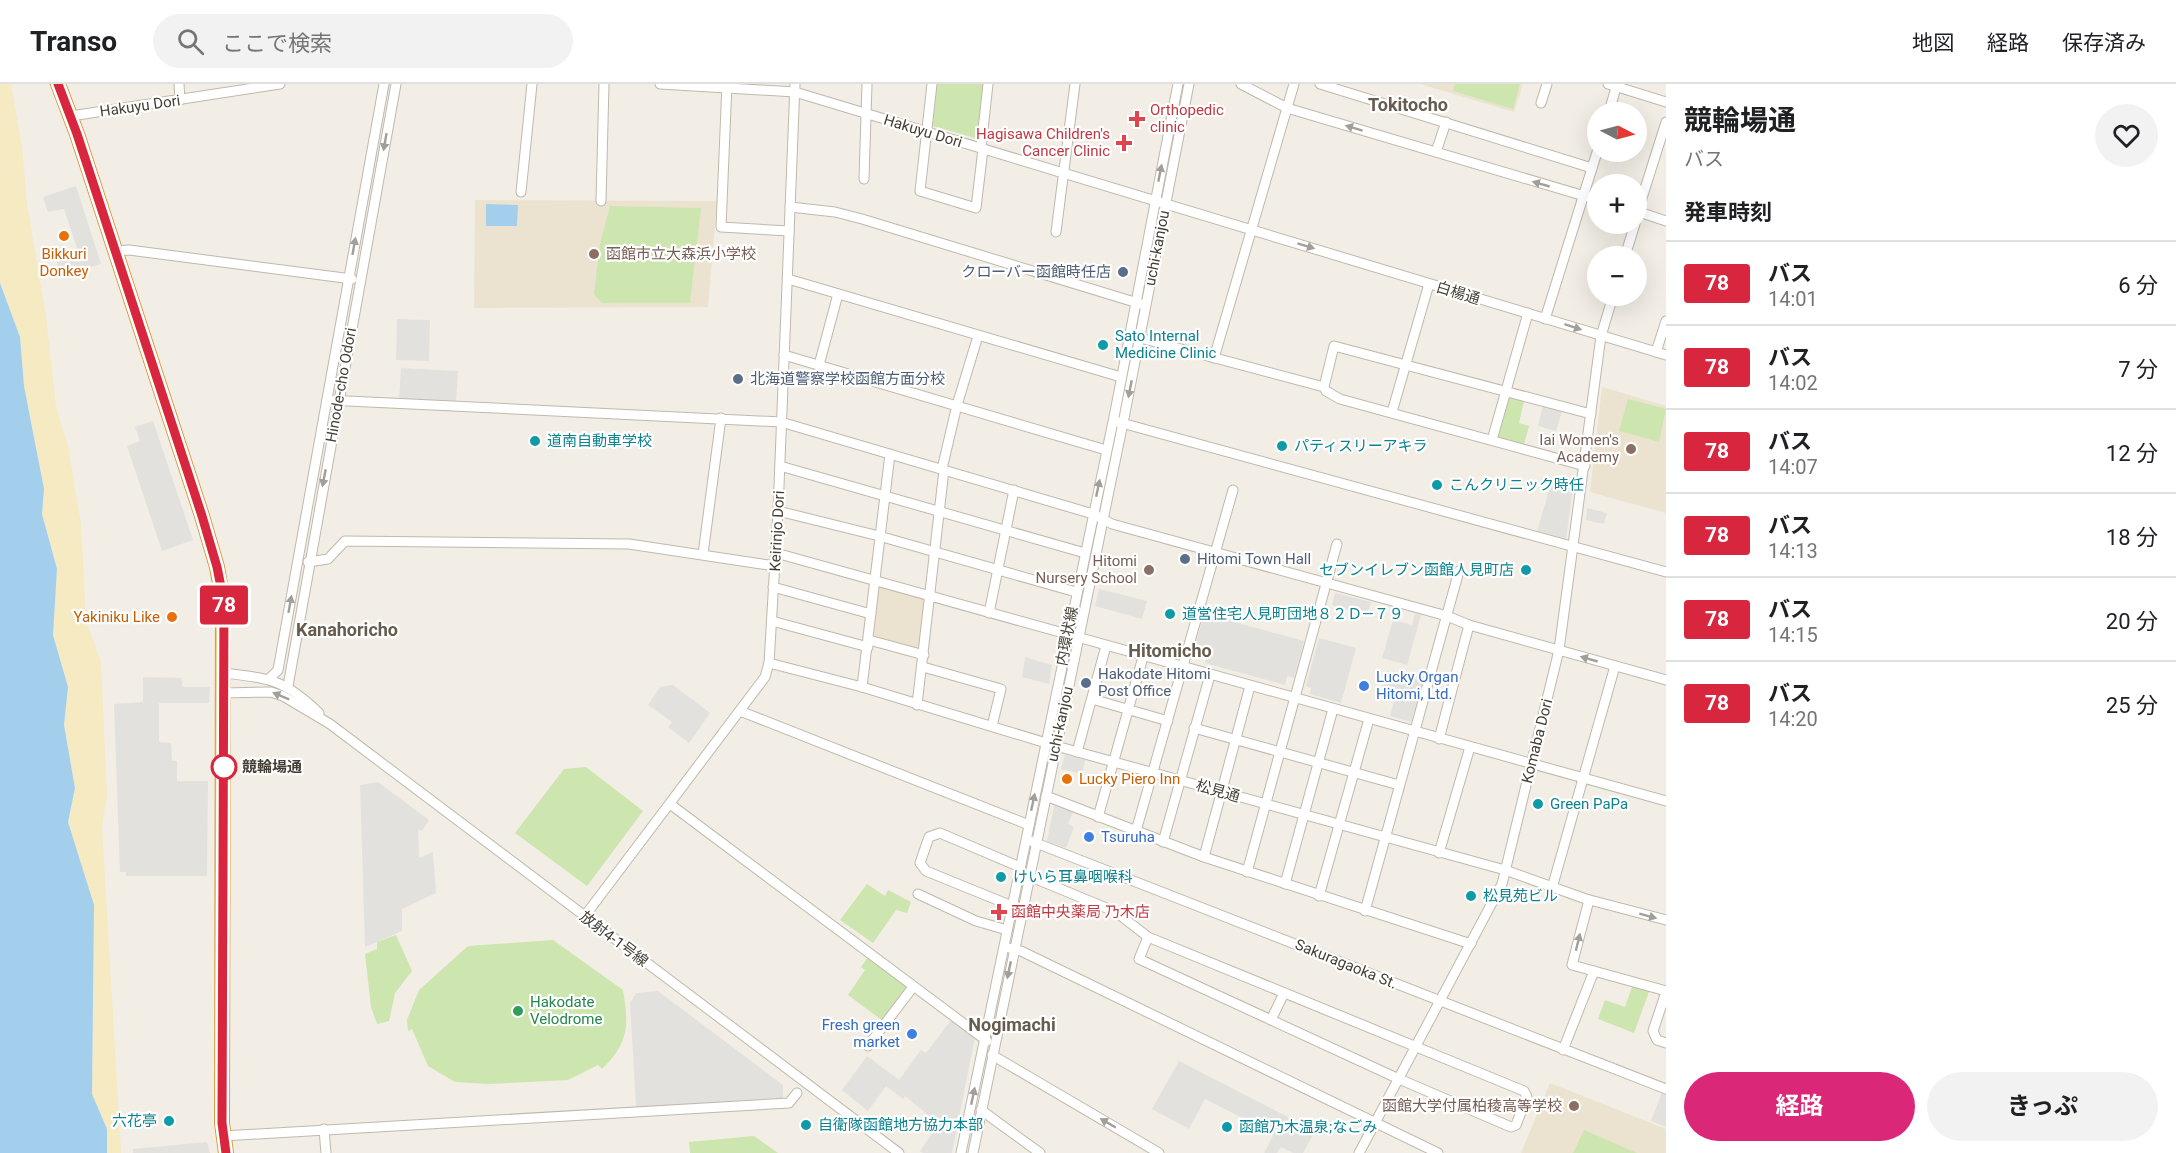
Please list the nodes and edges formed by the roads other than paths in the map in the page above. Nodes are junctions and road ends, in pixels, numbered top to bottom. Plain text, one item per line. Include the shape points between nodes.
1 (58, 84) edge
2 (179, 84) edge
3 (280, 84) edge
4 (384, 84) edge
5 (396, 84) edge
6 (532, 84) edge
7 (604, 84) edge
8 (660, 84) edge
9 (867, 84) edge
10 (932, 84) edge
11 (988, 84) edge
12 (1075, 84) edge
13 (1178, 84) edge
14 (1189, 84) edge
15 (1241, 84) edge
16 (1294, 84) edge
17 (1320, 84) edge
18 (1547, 84) edge
19 (1614, 85) edge
20 (727, 86) edge
21 (795, 88) edge
22 (180, 100) junction
23 (1610, 102) edge
24 (1666, 102) edge
25 (1541, 103) dead end
26 (1287, 108) junction
27 (864, 113) junction
28 (71, 116) junction
29 (1446, 122) junction
30 (1666, 122) edge
31 (926, 132) junction
32 (982, 148) junction
33 (1436, 152) junction
34 (1594, 162) edge
35 (1592, 168) junction
36 (1063, 173) junction
37 (864, 179) dead end
38 (1647, 182) edge
39 (521, 192) dead end
40 (1583, 196) junction
41 (1587, 197) edge
42 (1154, 200) junction
43 (601, 201) dead end
44 (1166, 203) junction
45 (790, 207) junction
46 (1647, 216) edge
47 (1666, 220) edge
48 (1250, 229) junction
49 (789, 231) junction
50 (1056, 232) dead end
51 (113, 251) junction
52 (348, 278) junction
53 (360, 279) junction
54 (788, 279) junction
55 (1429, 284) junction
56 (838, 294) junction
57 (1135, 302) junction
58 (1146, 305) junction
59 (1610, 306) edge
60 (1528, 313) junction
61 (1545, 319) junction
62 (1666, 321) edge
63 (978, 336) junction
64 (1601, 336) junction
65 (1140, 338) junction
66 (1661, 353) edge
67 (784, 355) junction
68 (1214, 358) junction
69 (819, 365) junction
70 (1405, 365) junction
71 (1121, 377) junction
72 (1324, 387) junction
73 (1505, 391) junction
74 (327, 400) junction
75 (338, 402) junction
76 (957, 405) junction
77 (1392, 412) junction
78 (1591, 414) junction
79 (721, 418) junction
80 (1112, 421) junction
81 (781, 422) junction
82 (1123, 423) junction
83 (1492, 440) junction
84 (1106, 450) junction
85 (890, 454) junction
86 (780, 466) junction
87 (1585, 466) junction
88 (943, 470) junction
89 (1014, 490) junction
90 (1233, 490) dead end
91 (884, 495) junction
92 (778, 511) junction
93 (938, 512) junction
94 (1093, 514) junction
95 (1103, 519) junction
96 (1005, 531) junction
97 (879, 536) junction
98 (1337, 544) dead end
99 (1574, 547) junction
100 (1215, 551) junction
101 (776, 553) junction
102 (934, 553) junction
103 (1085, 553) junction
104 (703, 555) junction
105 (308, 562) junction
106 (775, 566) junction
107 (998, 571) junction
108 (1459, 571) dead end
109 (1666, 572) edge
110 (875, 581) junction
111 (1327, 583) junction
112 (773, 587) junction
113 (1076, 592) junction
114 (930, 596) junction
115 (989, 613) junction
116 (871, 614) junction
117 (1447, 615) junction
118 (771, 621) junction
119 (1469, 625) junction
120 (1068, 634) junction
121 (1078, 638) junction
122 (868, 644) junction
123 (1106, 646) junction
124 (1559, 650) junction
125 (924, 655) junction
126 (1143, 657) junction
127 (770, 663) junction
128 (1615, 666) junction
129 (922, 667) junction
130 (1184, 668) junction
131 (225, 673) junction
132 (1210, 675) junction
133 (269, 679) junction
134 (1666, 680) edge
135 (288, 686) junction
136 (1250, 686) junction
137 (862, 687) junction
138 (225, 693) junction
139 (1295, 698) junction
140 (1092, 699) junction
141 (917, 705) junction
142 (1333, 709) junction
143 (1129, 710) junction
144 (740, 711) junction
145 (1369, 719) junction
146 (1168, 721) junction
147 (330, 724) junction
148 (992, 726) junction
149 (1194, 728) junction
150 (1413, 732) junction
151 (1235, 739) junction
152 (1439, 739) junction
153 (1045, 743) junction
154 (1056, 747) junction
155 (1470, 747) junction
156 (1077, 752) junction
157 (1280, 752) junction
158 (1115, 762) junction
159 (1319, 763) junction
160 (1532, 765) junction
161 (1354, 772) junction
162 (1153, 773) junction
163 (1583, 778) junction
164 (1179, 780) junction
165 (1399, 785) junction
166 (1221, 792) junction
167 (1046, 796) junction
168 (1666, 801) edge
169 (670, 804) junction
170 (1265, 804) junction
171 (1304, 815) junction
172 (1098, 817) junction
173 (1339, 824) junction
174 (1029, 825) junction
175 (1136, 831) junction
176 (1384, 837) junction
177 (1026, 839) junction
178 (1163, 842) junction
179 (1036, 843) junction
180 (1439, 853) junction
181 (1204, 857) junction
182 (1020, 867) junction
183 (1504, 870) junction
184 (1247, 872) junction
185 (1029, 876) junction
186 (1285, 884) junction
187 (1552, 888) junction
188 (918, 894) dead end
189 (1320, 896) junction
190 (1589, 900) junction
191 (1012, 906) junction
192 (1365, 911) junction
193 (584, 917) junction
194 (1666, 920) edge
195 (1007, 930) junction
196 (1148, 937) junction
197 (1471, 944) junction
198 (1004, 947) junction
199 (1014, 949) junction
200 (1594, 971) junction
201 (914, 987) junction
202 (1666, 992) edge
203 (1284, 993) junction
204 (1441, 1002) junction
205 (1270, 1020) junction
206 (985, 1039) junction
207 (1666, 1043) edge
208 (868, 1047) dead end
209 (1418, 1047) junction
210 (993, 1050) junction
211 (1563, 1050) junction
212 (1400, 1079) junction
213 (1666, 1089) edge
214 (797, 1093) dead end
215 (981, 1110) junction
216 (1376, 1122) junction
217 (324, 1129) junction
218 (223, 1136) junction
219 (226, 1153) edge
220 (326, 1153) edge
221 (899, 1153) edge
222 (961, 1153) edge
223 (973, 1153) edge
224 (1041, 1153) edge
225 (1159, 1153) edge
226 (1359, 1153) edge
227 (1438, 1153) edge

1 - 28 highway
2 - 22 street
3 - 22 street, Hakuyu Dori
52 -> 4 street, Hinode-cho Odori
5 -> 53 street, Hinode-cho Odori
6 - 39 street
7 - 43 street
8 - 20 street, Hakuyu Dori
9 - 27 street
10 - 31 street
11 - 32 street
12 - 36 street
42 -> 13 street, 内環状線
14 - 44 street, uchi-kanjou
15 - 26 street
16 - 26 street
17 - 29 street
18 - 25 street
19 - 23 street
19 - 24 street
20 - 21 street, Hakuyu Dori
20 - 49 street via 721,226
21 - 27 street, Hakuyu Dori
21 - 45 street, Keirinjo Dori
22 - 28 street, Hakuyu Dori
33 -> 26 street
26 - 48 street
27 - 31 street, Hakuyu Dori
27 - 37 street
28 - 51 highway
29 - 33 street
29 - 35 street
30 - 38 street
31 - 32 street, Hakuyu Dori
31 - 32 street via 920,191 976,208
32 - 36 street, Hakuyu Dori
40 -> 33 street
34 - 35 street
35 - 40 street
36 - 42 street, Hakuyu Dori
36 - 50 street
40 - 41 street
40 - 61 street
42 - 44 street, Hakuyu Dori
42 - 57 street, 内環状線
44 - 48 street, Hakuyu Dori
44 - 58 street, uchi-kanjou
45 - 49 street, Keirinjo Dori
45 - 57 street via 853,217
46 - 47 street
48 -> 55 street, 白楊通
48 - 68 street
49 - 54 street, Keirinjo Dori
51 - 52 street
51 - 131 highway via 217,567 224,602
52 - 53 street
52 - 74 street, Hinode-cho Odori
53 - 75 street, Hinode-cho Odori
54 - 56 street
54 - 67 street, Keirinjo Dori
55 - 60 street, 白楊通
55 - 70 street
56 - 63 street
56 - 69 street
57 - 58 street
57 - 71 street, 内環状線
58 - 65 street, uchi-kanjou
59 - 64 street, Komaba Dori
60 - 61 street, 白楊通
60 - 73 street
61 -> 64 street, 白楊通
62 - 66 street
63 - 71 street
63 - 76 street
64 - 66 street, 白楊通
64 - 78 street, Komaba Dori
65 - 68 street
65 -> 82 street, uchi-kanjou
67 - 69 street
67 - 81 street, Keirinjo Dori
68 - 72 street
69 - 76 street
70 - 72 street via 1334,346
70 - 73 street
70 - 77 street
71 - 80 street, 内環状線
72 - 77 street via 1340,399
73 - 78 street
73 - 83 street
74 - 75 street
133 -> 74 street, Hinode-cho Odori via 278,670
75 - 79 street
75 -> 105 street, Hinode-cho Odori
76 - 84 street
76 - 88 street
77 - 83 street
78 - 87 street, Komaba Dori
79 - 81 street
79 - 104 street
80 - 82 street
80 - 84 street, 内環状線
81 - 85 street
81 - 86 street, Keirinjo Dori
82 - 95 street, uchi-kanjou
82 - 99 street
83 - 87 street
94 -> 84 street, 内環状線
85 - 88 street
85 - 91 street
86 - 91 street
86 - 92 street, Keirinjo Dori
87 - 99 street, Komaba Dori
88 - 89 street
88 - 93 street
89 - 94 street
89 - 96 street
90 - 100 street
91 - 93 street
91 - 97 street
92 - 97 street
92 - 101 street, Keirinjo Dori
93 - 96 street
93 - 102 street
94 - 95 street
94 - 103 street, 内環状線
95 - 100 street
95 - 121 street, uchi-kanjou
96 - 103 street
96 - 107 street
97 - 102 street
97 - 110 street
98 - 111 street
99 - 109 street
99 - 124 street, Komaba Dori
100 - 111 street
100 - 130 street
101 - 106 street, Keirinjo Dori
101 - 110 street
102 - 107 street
102 - 114 street
103 - 113 street, 内環状線
104 - 105 street via 599,542 345,541 328,559
104 - 106 street
105 - 135 street, Hinode-cho Odori
106 - 112 street, Keirinjo Dori
107 - 113 street
107 - 115 street
108 - 117 street
110 - 114 street
110 - 116 street
111 - 117 street
111 - 139 street
112 - 116 street
112 - 118 street, Keirinjo Dori
113 - 120 street, 内環状線
114 - 115 street
114 - 125 street
115 - 120 street
116 - 122 street
117 - 119 street
117 - 150 street
118 - 122 street
118 - 127 street, Keirinjo Dori
119 - 124 street
119 - 152 street
120 - 121 street
120 - 153 street, 内環状線
121 - 123 street
121 - 154 street, uchi-kanjou
122 - 125 street
122 - 137 street
123 - 126 street
123 - 140 street
128 -> 124 street
124 - 160 street, Komaba Dori
125 - 129 street
126 - 130 street
126 - 143 street
127 - 137 street, 松見通
127 - 144 street, Keirinjo Dori
128 - 134 street
128 - 163 street
129 - 141 street
129 - 148 street via 1001,689
130 - 132 street
130 - 146 street
131 - 133 street, 放射4-1号線
131 - 138 highway
132 - 136 street
132 - 149 street
133 - 135 street, 放射4-1号線
135 - 147 street, 放射4-1号線
136 - 139 street
136 - 151 street
137 - 141 street, 松見通
147 -> 138 street, 放射4-1号線 via 271,692
138 - 218 highway
139 - 142 street
139 - 157 street
140 - 143 street
140 - 156 street
141 - 148 street, 松見通
142 - 145 street
142 - 159 street
143 - 146 street
143 - 158 street
144 - 169 street, Keirinjo Dori
144 - 174 street
145 - 150 street
145 - 161 street
146 - 162 street
147 - 193 street, 放射4-1号線
148 - 153 street, 松見通
149 - 151 street
149 - 164 street
150 - 152 street
150 - 165 street
151 - 157 street
151 - 166 street
152 - 155 street
153 - 154 street, 松見通
174 -> 153 street, 内環状線
154 - 156 street, 松見通
154 - 167 street, uchi-kanjou
155 - 160 street
155 - 180 street
156 - 158 street, 松見通
157 - 159 street
157 - 170 street
158 - 162 street, 松見通
158 - 172 street
159 - 161 street
159 - 171 street
160 - 163 street
160 - 183 street, Komaba Dori
161 - 165 street
161 - 173 street
162 - 164 street, 松見通
162 - 175 street
163 - 168 street
163 - 187 street
164 - 166 street, 松見通
164 - 178 street
165 - 176 street
166 - 170 street, 松見通
166 - 181 street
167 - 172 street
167 - 179 street, uchi-kanjou
169 - 193 street, Keirinjo Dori
169 - 201 street
170 - 171 street, 松見通
170 - 184 street
171 - 173 street, 松見通
171 - 186 street
172 - 175 street
173 - 176 street, 松見通
173 - 189 street
174 - 177 street, 内環状線
175 - 178 street
176 - 180 street, 松見通
176 - 192 street
177 - 179 street, Sakuragaoka St.
177 - 182 street, 内環状線
178 - 181 street
179 - 185 street, uchi-kanjou
179 - 204 street, Sakuragaoka St.
180 - 183 street, 松見通
181 - 184 street
182 - 191 street, 内環状線
182 - 191 street via 940,833 929,837 920,863 926,871
183 - 187 street, 松見通
183 - 197 street, Komaba Dori via 1502,884
184 - 186 street
185 - 196 street via 1116,912
185 - 199 street, uchi-kanjou
186 - 189 street
187 - 190 street, 松見通
188 - 195 street via 976,921
189 - 192 street
190 -> 194 street, 松見通
200 -> 190 street via 1572,965
191 - 195 street, 内環状線
192 - 197 street
193 - 221 street, 放射4-1号線
195 - 198 street, 内環状線
196 - 203 street
196 - 205 street via 1139,959
197 - 204 street, Komaba Dori
198 - 199 street
198 - 206 street, 内環状線
199 -> 210 street, uchi-kanjou
199 - 216 street
200 - 202 street
200 - 211 street
201 - 206 street
201 - 208 street
202 - 207 street via 1653,1031 1657,1040
203 - 205 street
203 - 209 street
204 - 209 street, Komaba Dori
204 - 211 street, Sakuragaoka St.
205 - 212 street
206 - 210 street
222 -> 206 street, 内環状線
209 - 212 street, Komaba Dori
209 - 212 street via 1524,1091 1527,1097 1516,1125 1511,1127
210 - 215 street, uchi-kanjou
225 -> 210 street
211 - 213 street, Sakuragaoka St.
212 - 216 street, Komaba Dori
214 - 217 street via 789,1103
215 - 223 street, uchi-kanjou
215 - 224 street
216 - 226 street, Komaba Dori
216 - 227 street
217 - 218 street
217 - 220 street
218 - 219 highway

